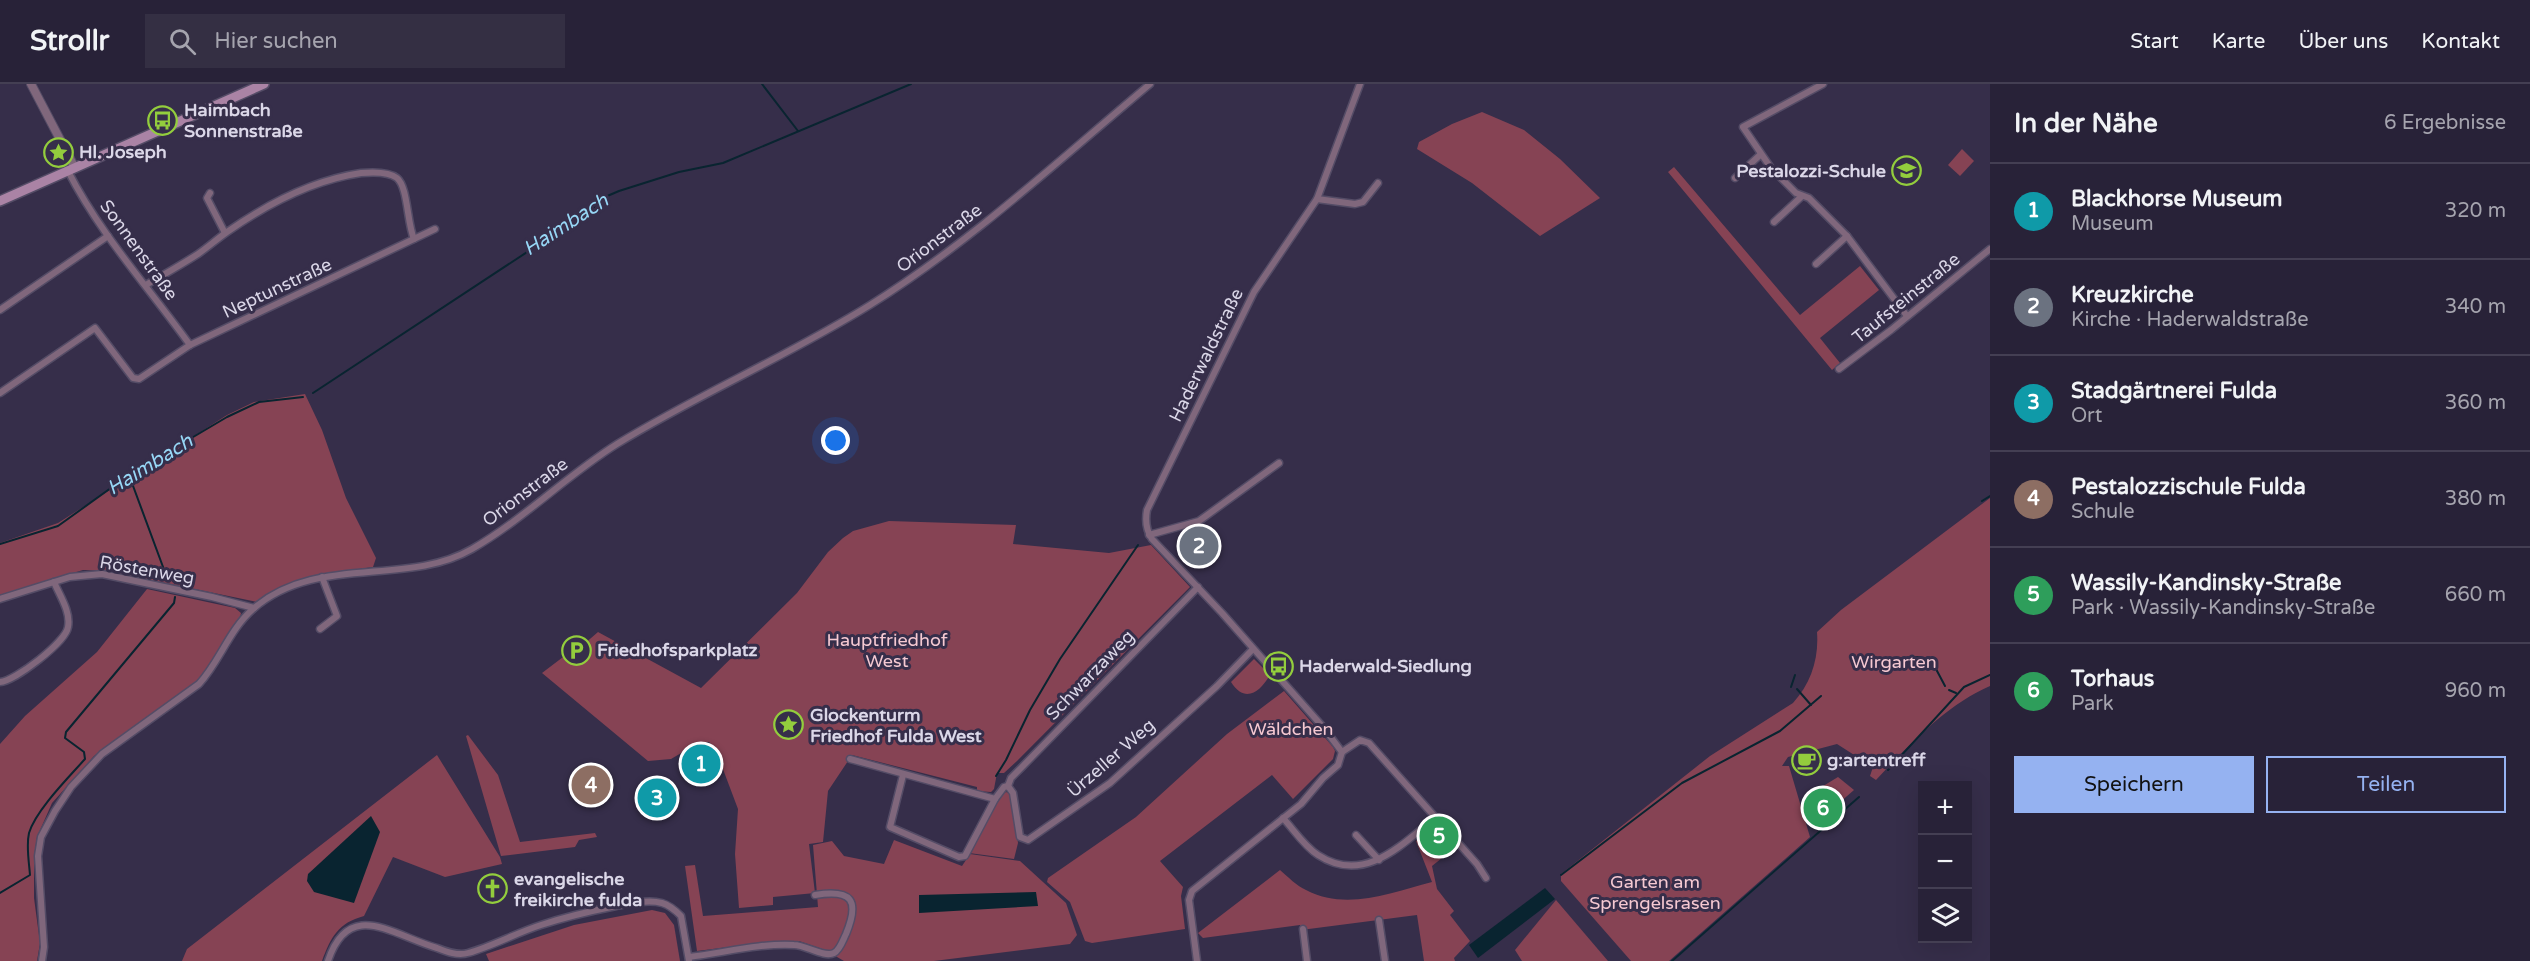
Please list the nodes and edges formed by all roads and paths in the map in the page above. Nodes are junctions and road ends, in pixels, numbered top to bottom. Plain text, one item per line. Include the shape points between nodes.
1 (31, 84) edge
2 (264, 84) edge
3 (1150, 84) edge
4 (1360, 84) edge
5 (1823, 84) edge
6 (1761, 155) junction
7 (71, 169) junction
8 (1735, 178) dead end
9 (1378, 183) dead end
10 (210, 193) dead end
11 (1802, 197) junction
12 (1317, 199) junction
13 (0, 201) edge
14 (1774, 222) dead end
15 (435, 229) dead end
16 (225, 233) junction
17 (108, 236) junction
18 (1847, 236) junction
19 (414, 239) junction
20 (1990, 249) edge
21 (1816, 264) dead end
22 (146, 285) junction
23 (0, 310) edge
24 (1907, 316) junction
25 (190, 345) junction
26 (1839, 369) dead end
27 (0, 393) edge
28 (1279, 463) dead end
29 (1149, 535) junction
30 (322, 577) junction
31 (54, 582) junction
32 (1198, 587) junction
33 (0, 599) edge
34 (254, 608) junction
35 (320, 629) dead end
36 (1253, 649) junction
37 (0, 682) edge
38 (1342, 752) junction
39 (850, 759) dead end
40 (903, 775) junction
41 (1008, 786) junction
42 (995, 798) junction
43 (1283, 818) junction
44 (1435, 818) junction
45 (1356, 835) dead end
46 (1379, 860) junction
47 (1486, 878) dead end
48 (815, 895) dead end
49 (1379, 920) dead end
50 (1303, 929) dead end
51 (689, 959) edge
52 (42, 961) edge
53 (328, 961) edge
54 (1197, 961) edge
55 (1307, 961) edge
56 (1384, 961) edge

1 - 7 street
2 - 7 main road
3 - 30 street, Orionstraße via 977,230 912,277 868,306 618,444 470,550 424,565
4 - 12 street, Haderwaldstraße
5 - 6 street via 1743,128
6 - 8 street
6 - 11 street
7 - 13 main road
7 - 17 street, Sonnenstraße via 80,194
9 - 12 street via 1362,202 1355,204
10 - 16 street via 207,198
11 - 14 street
11 - 18 street via 1809,198
12 - 29 street, Haderwaldstraße via 1244,310 1148,510
15 - 19 street, Neptunstraße
16 - 19 street via 288,196 324,182 370,172 399,180
16 - 22 street
17 - 22 street, Sonnenstraße
17 - 23 street
18 - 21 street
18 - 24 street
19 - 25 street, Neptunstraße
20 - 24 street, Taufsteinstraße
22 - 25 street, Sonnenstraße
24 - 26 street, Taufsteinstraße
25 - 27 street, Neptunstraße via 135,379 95,328
28 - 29 street via 1199,522
29 - 32 street
30 - 34 street, Orionstraße via 279,592
30 - 35 street via 337,616
31 - 33 street, Röstenweg
31 - 34 street, Röstenweg via 102,574
31 - 37 street via 68,614 68,629 18,676
32 - 36 street
32 - 41 street, Schwarzaweg via 1011,778
34 - 52 street, Orionstraße via 230,635 199,684 102,754 71,787 55,812 41,837 38,856
36 - 38 street
36 - 41 street, Ürzeller Weg via 1110,783 1028,840 1020,837 1013,793
38 - 43 street via 1338,765
38 - 44 street via 1362,739 1369,743
39 - 40 street
40 - 42 street
40 - 42 street, Schwarzaweg via 890,827 959,857 965,856
41 - 42 street, Schwarzaweg
43 - 46 street via 1311,849 1328,860 1353,866
43 - 54 street via 1192,891 1189,900
44 - 46 street
44 - 47 street
45 - 46 street
48 - 51 street via 845,894 854,909 843,940 832,954 785,945
49 - 56 street
50 - 55 street
51 - 53 street via 681,916 663,903 650,902 551,922 465,954 375,927 355,925 338,938

